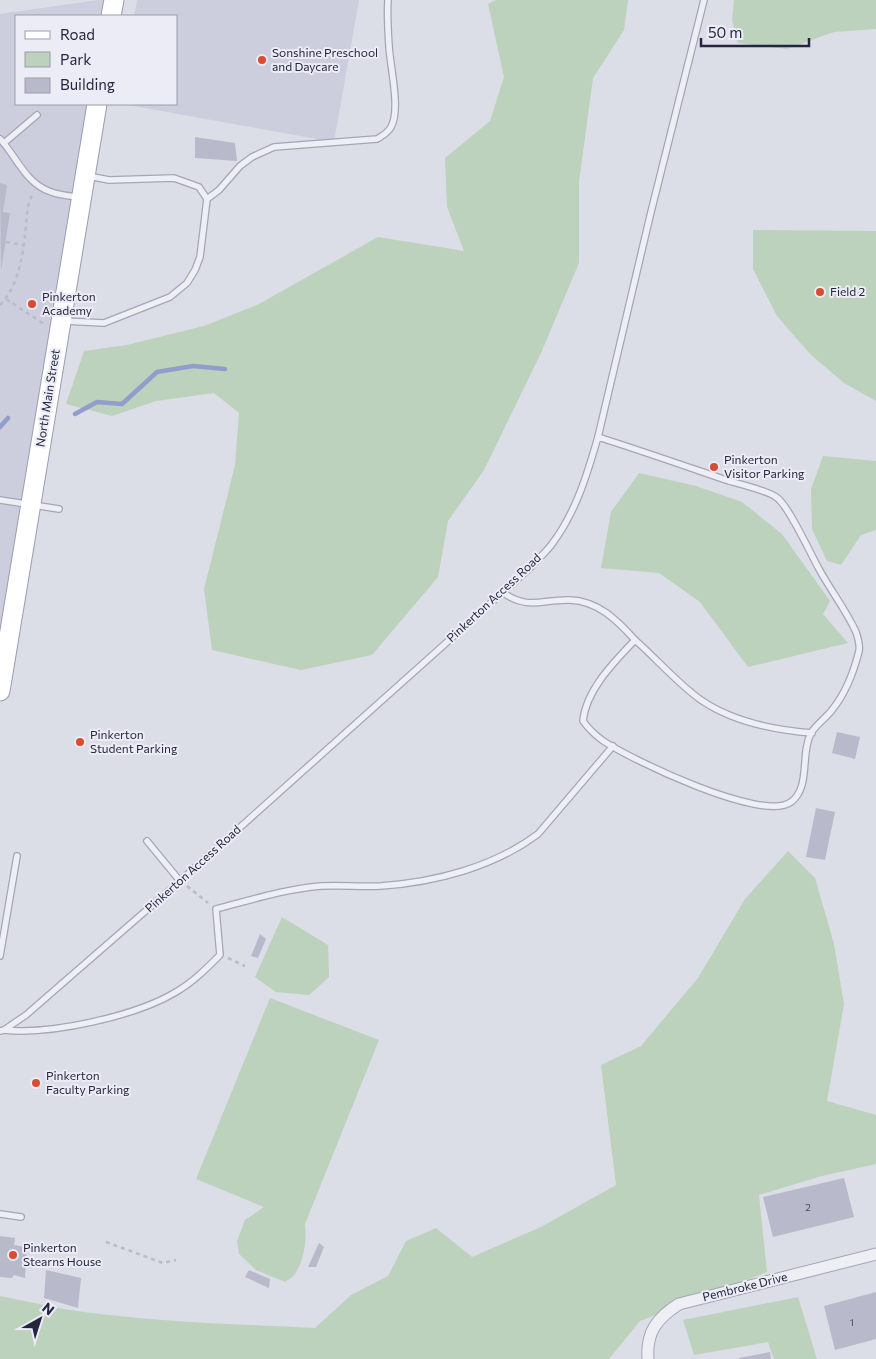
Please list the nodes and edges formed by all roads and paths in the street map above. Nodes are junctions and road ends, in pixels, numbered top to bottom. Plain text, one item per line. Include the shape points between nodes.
1 (114, 0) edge
2 (388, 0) edge
3 (704, 0) edge
4 (111, 15) edge
5 (97, 105) edge
6 (37, 115) dead end
7 (2, 141) edge
8 (85, 176) junction
9 (32, 195) dead end
10 (82, 198) junction
11 (207, 199) junction
12 (6, 242) dead end
13 (22, 245) junction
14 (6, 299) junction
15 (0, 305) edge
16 (54, 323) junction
17 (598, 437) junction
18 (0, 500) edge
19 (31, 504) junction
20 (59, 509) dead end
21 (502, 592) junction
22 (635, 640) junction
23 (0, 691) edge
24 (812, 733) junction
25 (613, 746) junction
26 (147, 841) dead end
27 (17, 856) dead end
28 (180, 881) junction
29 (196, 894) dead end
30 (216, 909) junction
31 (220, 955) junction
32 (0, 956) edge
33 (245, 966) dead end
34 (2, 1031) edge
35 (0, 1214) edge
36 (21, 1218) dead end
37 (106, 1242) dead end
38 (876, 1254) edge
39 (176, 1260) dead end
40 (648, 1359) edge

1 - 4 main road
2 - 11 lane via 395,115 385,134 377,139 274,147 240,166
3 - 17 lane, Pinkerton Access Road
5 - 8 main road, North Main Street
6 - 7 lane
7 - 10 lane via 37,186
8 - 10 main road, North Main Street
8 - 11 lane via 109,180 174,178 199,187
9 - 13 path
10 - 16 main road, North Main Street
11 - 16 lane via 200,257 187,283 170,297 104,323
12 - 13 path
13 - 14 path via 16,280
14 - 15 path
14 - 16 path
16 - 19 main road, North Main Street
17 - 21 lane, Pinkerton Access Road via 584,485 552,544
17 - 24 lane via 777,497 787,510 848,616 857,635 859,649 843,695
18 - 19 lane
19 - 20 lane
19 - 23 main road, North Main Street
21 - 22 lane via 512,599 531,603 585,602 611,615
21 - 28 lane, Pinkerton Access Road
22 - 24 lane via 701,700 719,710 784,731
22 - 25 lane via 604,676 584,712 583,721 590,730
24 - 25 lane via 801,786 796,797 780,805 725,797 691,785
25 - 30 lane via 538,834 499,858 435,879 381,886 320,886
26 - 28 lane
27 - 32 lane
28 - 34 lane, Pinkerton Access Road via 26,1015
29 - 30 path
30 - 31 lane
31 - 33 path
31 - 34 lane via 177,992 136,1010 73,1026
35 - 36 lane
37 - 39 path via 163,1263
38 - 40 street, Pembroke Drive via 679,1304 668,1311 652,1331

